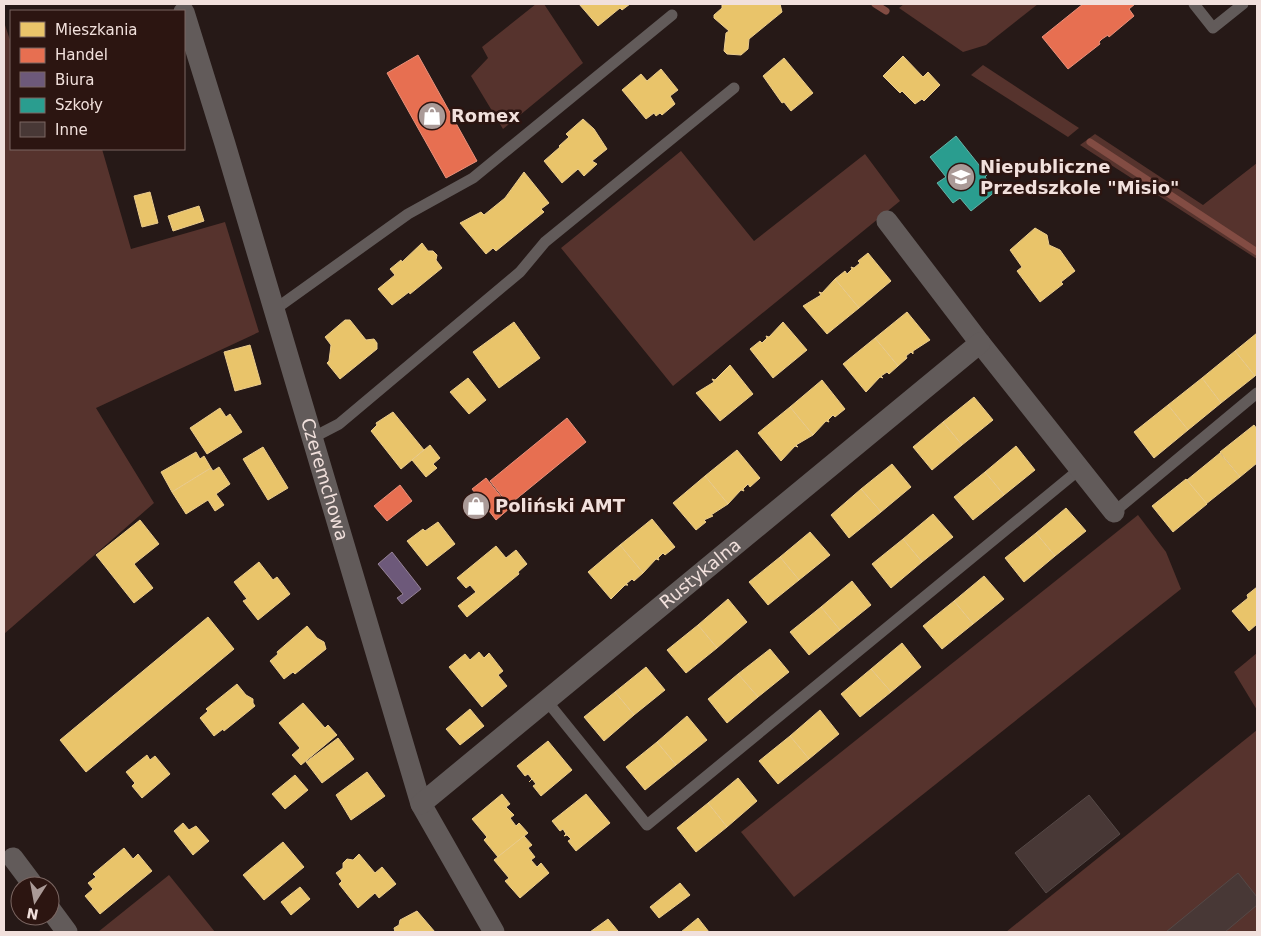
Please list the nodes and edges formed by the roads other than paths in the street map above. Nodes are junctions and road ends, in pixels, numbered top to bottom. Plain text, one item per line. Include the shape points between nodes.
1 (1194, 4) edge
2 (1243, 4) edge
3 (185, 15) edge
4 (672, 15) dead end
5 (734, 88) dead end
6 (887, 221) dead end
7 (274, 310) junction
8 (980, 343) junction
9 (1257, 393) edge
10 (312, 438) junction
11 (1080, 469) junction
12 (1114, 512) joint
13 (546, 700) junction
14 (421, 804) junction
15 (13, 858) dead end
16 (26, 876) edge
17 (494, 932) edge

1 - 2 lane via 1213,28
3 - 7 street, Czeremchowa
4 - 7 lane via 473,178 408,214
5 - 10 lane via 545,242 520,272 339,424
6 - 8 street
7 - 10 street, Czeremchowa
8 - 11 street
8 - 13 street, Rustykalna
9 - 12 lane
10 - 14 street, Czeremchowa
11 - 12 street
11 - 13 lane via 647,825
13 - 14 street, Rustykalna
14 - 17 street, Czeremchowa
15 - 16 street

